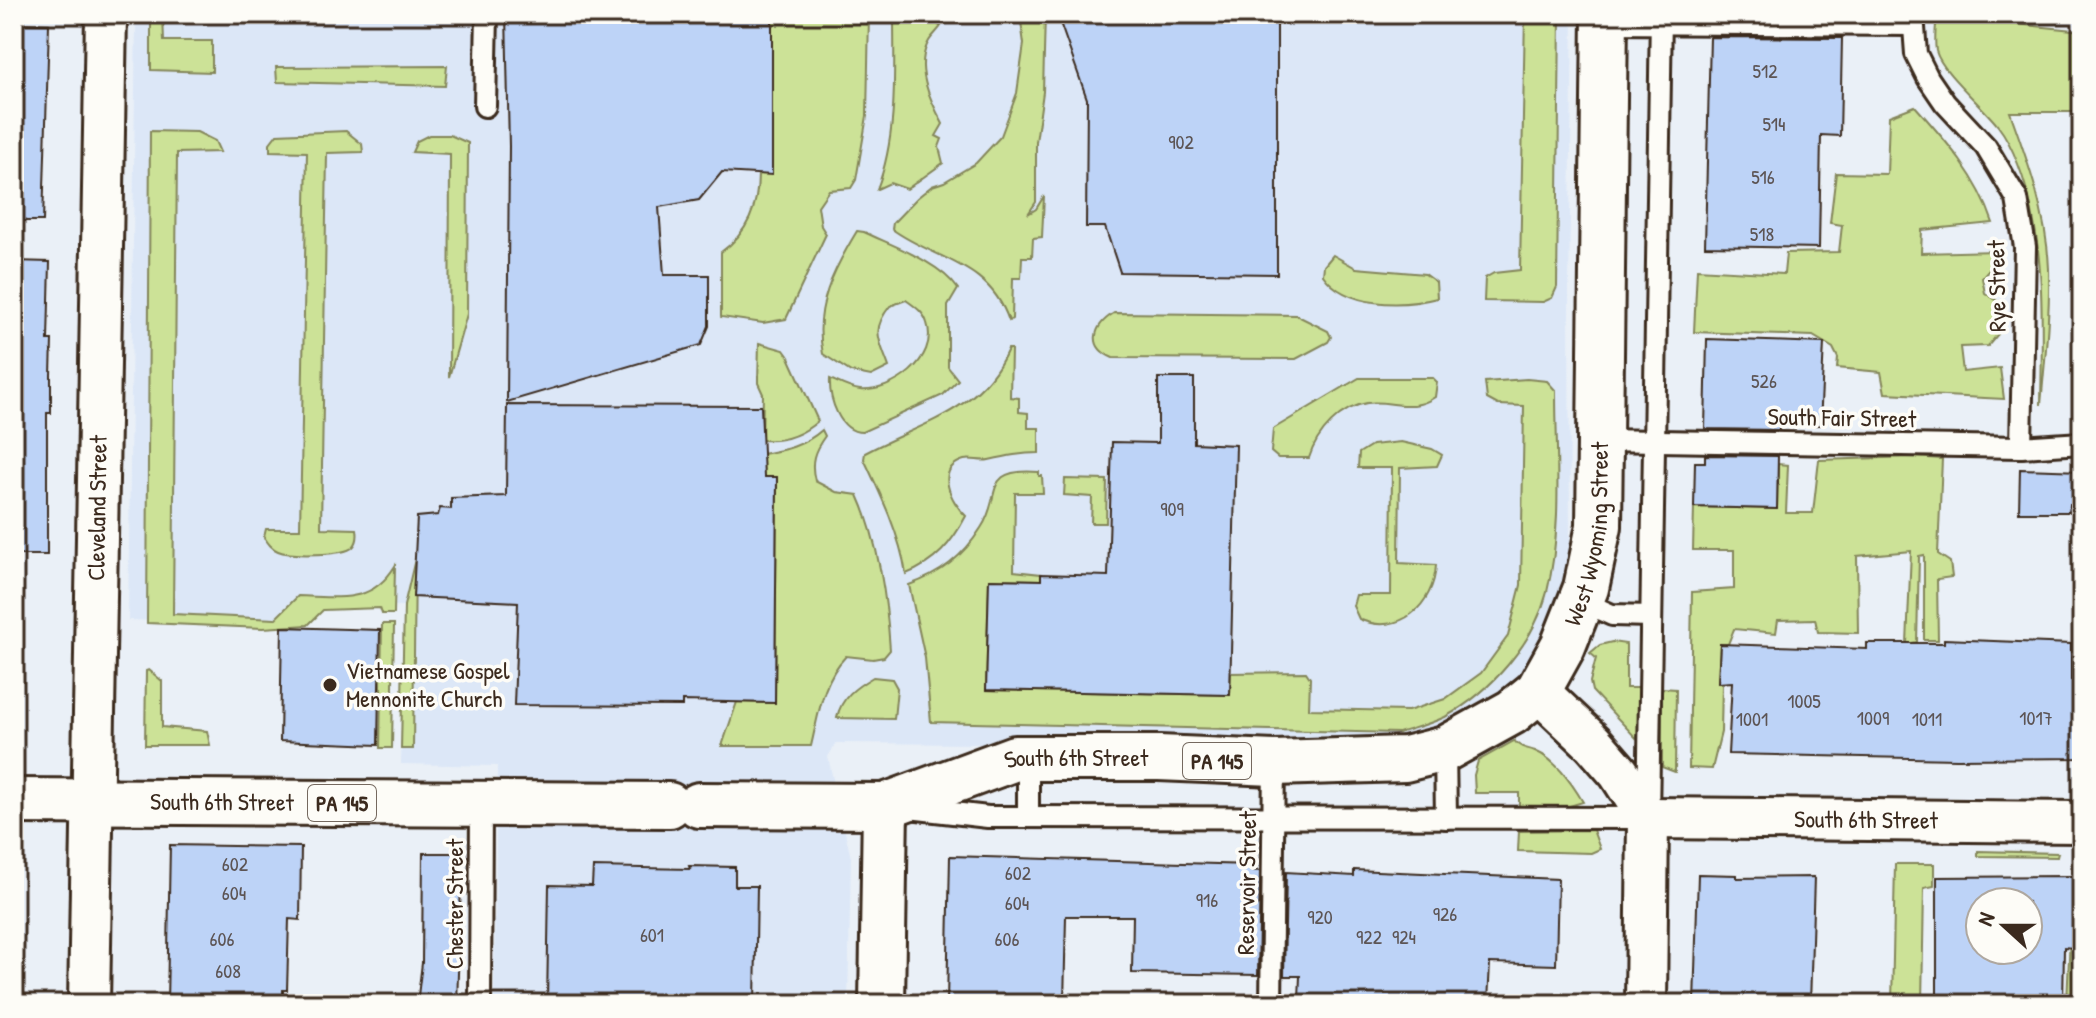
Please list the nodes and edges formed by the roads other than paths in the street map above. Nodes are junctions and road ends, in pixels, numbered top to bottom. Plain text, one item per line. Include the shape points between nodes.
1 (106, 14) edge
2 (487, 14) edge
3 (1605, 19) edge
4 (1661, 19) edge
5 (1913, 20) edge
6 (485, 106) dead end
7 (1601, 440) junction
8 (1654, 441) junction
9 (2082, 443) edge
10 (2021, 447) junction
11 (1581, 601) junction
12 (1651, 616) junction
13 (1538, 691) junction
14 (1445, 749) junction
15 (1028, 758) junction
16 (1274, 763) junction
17 (14, 801) edge
18 (92, 802) junction
19 (481, 804) junction
20 (885, 806) junction
21 (1028, 817) junction
22 (1274, 818) junction
23 (1446, 818) junction
24 (1648, 818) junction
25 (2082, 822) edge
26 (89, 1004) edge
27 (480, 1004) edge
28 (882, 1004) edge
29 (1271, 1004) edge
30 (1646, 1004) edge

1 - 18 street, Cleveland Street
2 - 6 lane
3 - 4 lane
3 - 7 main road, West Wyoming Street / PA 145
4 - 5 lane
4 - 8 lane
5 - 10 lane, Rye Street via 1916,54 1928,78 1986,147 2017,199 2025,247
7 - 8 lane, South Fair Street
7 - 11 main road, West Wyoming Street / PA 145 via 1599,526
8 - 10 lane, South Fair Street
8 - 12 lane
9 - 10 lane, South Fair Street
11 - 12 lane via 1612,615
11 - 13 main road, West Wyoming Street / PA 145
12 - 24 lane
13 - 14 main road, South 6th Street / PA 145 via 1512,712
13 - 24 street via 1619,773
14 - 16 main road, South 6th Street / PA 145 via 1405,759
14 - 23 lane
15 - 16 main road, South 6th Street / PA 145
15 - 20 main road, South 6th Street / PA 145 via 1015,758
15 - 21 lane
16 - 22 lane, Reservoir Street
17 - 18 main road, South 6th Street / PA 145
18 - 19 main road, South 6th Street / PA 145
18 - 26 street, Cleveland Street
19 - 20 main road, South 6th Street / PA 145
19 - 27 lane, Chester Street
20 - 21 lane
20 - 28 main road
21 - 22 lane
22 - 23 lane
22 - 29 lane, Reservoir Street
23 - 24 lane
24 - 25 street, South 6th Street
24 - 30 street

